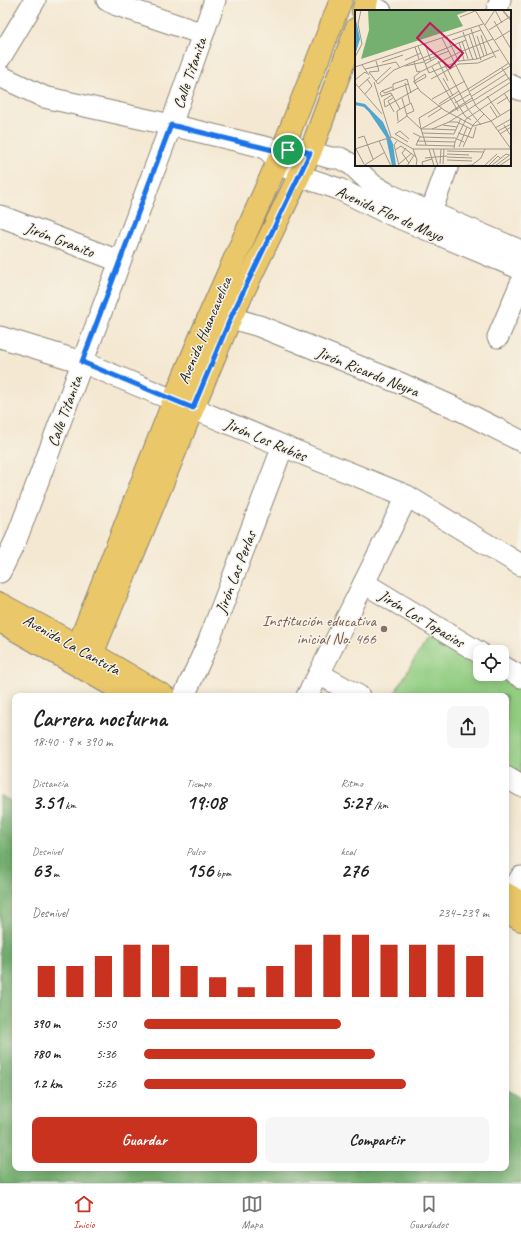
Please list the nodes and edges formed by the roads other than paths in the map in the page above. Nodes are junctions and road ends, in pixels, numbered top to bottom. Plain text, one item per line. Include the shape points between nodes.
1 (35, 0) edge
2 (107, 0) edge
3 (215, 0) edge
4 (341, 0) edge
5 (500, 0) edge
6 (497, 10) edge
7 (355, 33) edge
8 (203, 34) junction
9 (0, 58) edge
10 (0, 76) edge
11 (511, 85) edge
12 (521, 90) edge
13 (171, 125) junction
14 (275, 153) junction
15 (310, 153) junction
16 (448, 166) edge
17 (300, 176) junction
18 (431, 212) junction
19 (0, 216) edge
20 (521, 252) edge
21 (119, 261) junction
22 (521, 269) edge
23 (521, 283) edge
24 (221, 315) junction
25 (0, 337) edge
26 (498, 338) dead end
27 (82, 362) junction
28 (183, 404) junction
29 (520, 437) edge
30 (283, 446) junction
31 (407, 496) junction
32 (521, 565) edge
33 (0, 572) edge
34 (364, 583) junction
35 (0, 604) edge
36 (0, 621) edge
37 (473, 649) edge
38 (82, 658) junction
39 (509, 670) edge
40 (320, 674) junction
41 (521, 677) edge
42 (127, 693) edge
43 (158, 693) edge
44 (185, 693) edge
45 (309, 693) edge
46 (355, 693) edge
47 (509, 779) edge
48 (521, 786) edge
49 (521, 877) edge
50 (510, 901) edge
51 (521, 920) edge

1 - 9 street
2 - 8 street
3 - 8 street, Calle Titanita
4 - 14 main road, Avenida Huancavelica
5 - 6 street
7 - 15 main road, Avenida Huancavelica
8 - 13 street, Calle Titanita
10 - 13 street, Avenida Flor de Mayo via 44,97
11 - 12 street
13 - 14 street, Avenida Flor de Mayo
13 - 21 street, Calle Titanita
14 - 15 street, Avenida Flor de Mayo via 288,150 303,150
14 - 17 street, Avenida Flor de Mayo
14 - 24 main road, Avenida Huancavelica
15 - 17 main road, Avenida Huancavelica
15 - 18 street, Avenida Flor de Mayo via 340,158 390,195
16 - 18 street
17 - 22 street, Avenida Flor de Mayo via 339,189 385,212
17 - 24 main road, Avenida Huancavelica
18 - 20 street, Avenida Flor de Mayo
19 - 21 street, Jirón Granito
21 - 27 street, Calle Titanita
23 - 26 street
24 - 28 main road, Avenida Huancavelica
24 - 29 street, Jirón Ricardo Neyra via 258,326 402,384
25 - 27 street, Jirón Los Rubíes
27 - 28 street, Jirón Los Rubíes
27 - 33 street, Calle Titanita via 16,540
28 - 30 street, Jirón Los Rubíes
28 - 38 main road, Avenida Huancavelica
30 - 31 street, Jirón Los Rubíes
30 - 44 street, Jirón Las Perlas via 208,643
31 - 32 street, Jirón Los Rubíes
31 - 34 street
34 - 37 street, Jirón Los Topacios
34 - 40 street
35 - 38 main road, Avenida La Cantuta
36 - 38 main road, Avenida La Cantuta
38 - 42 main road, Avenida La Cantuta
38 - 43 main road, Avenida La Cantuta
39 - 41 street
40 - 45 street
40 - 46 street
47 - 48 street
49 - 50 street
50 - 51 main road

